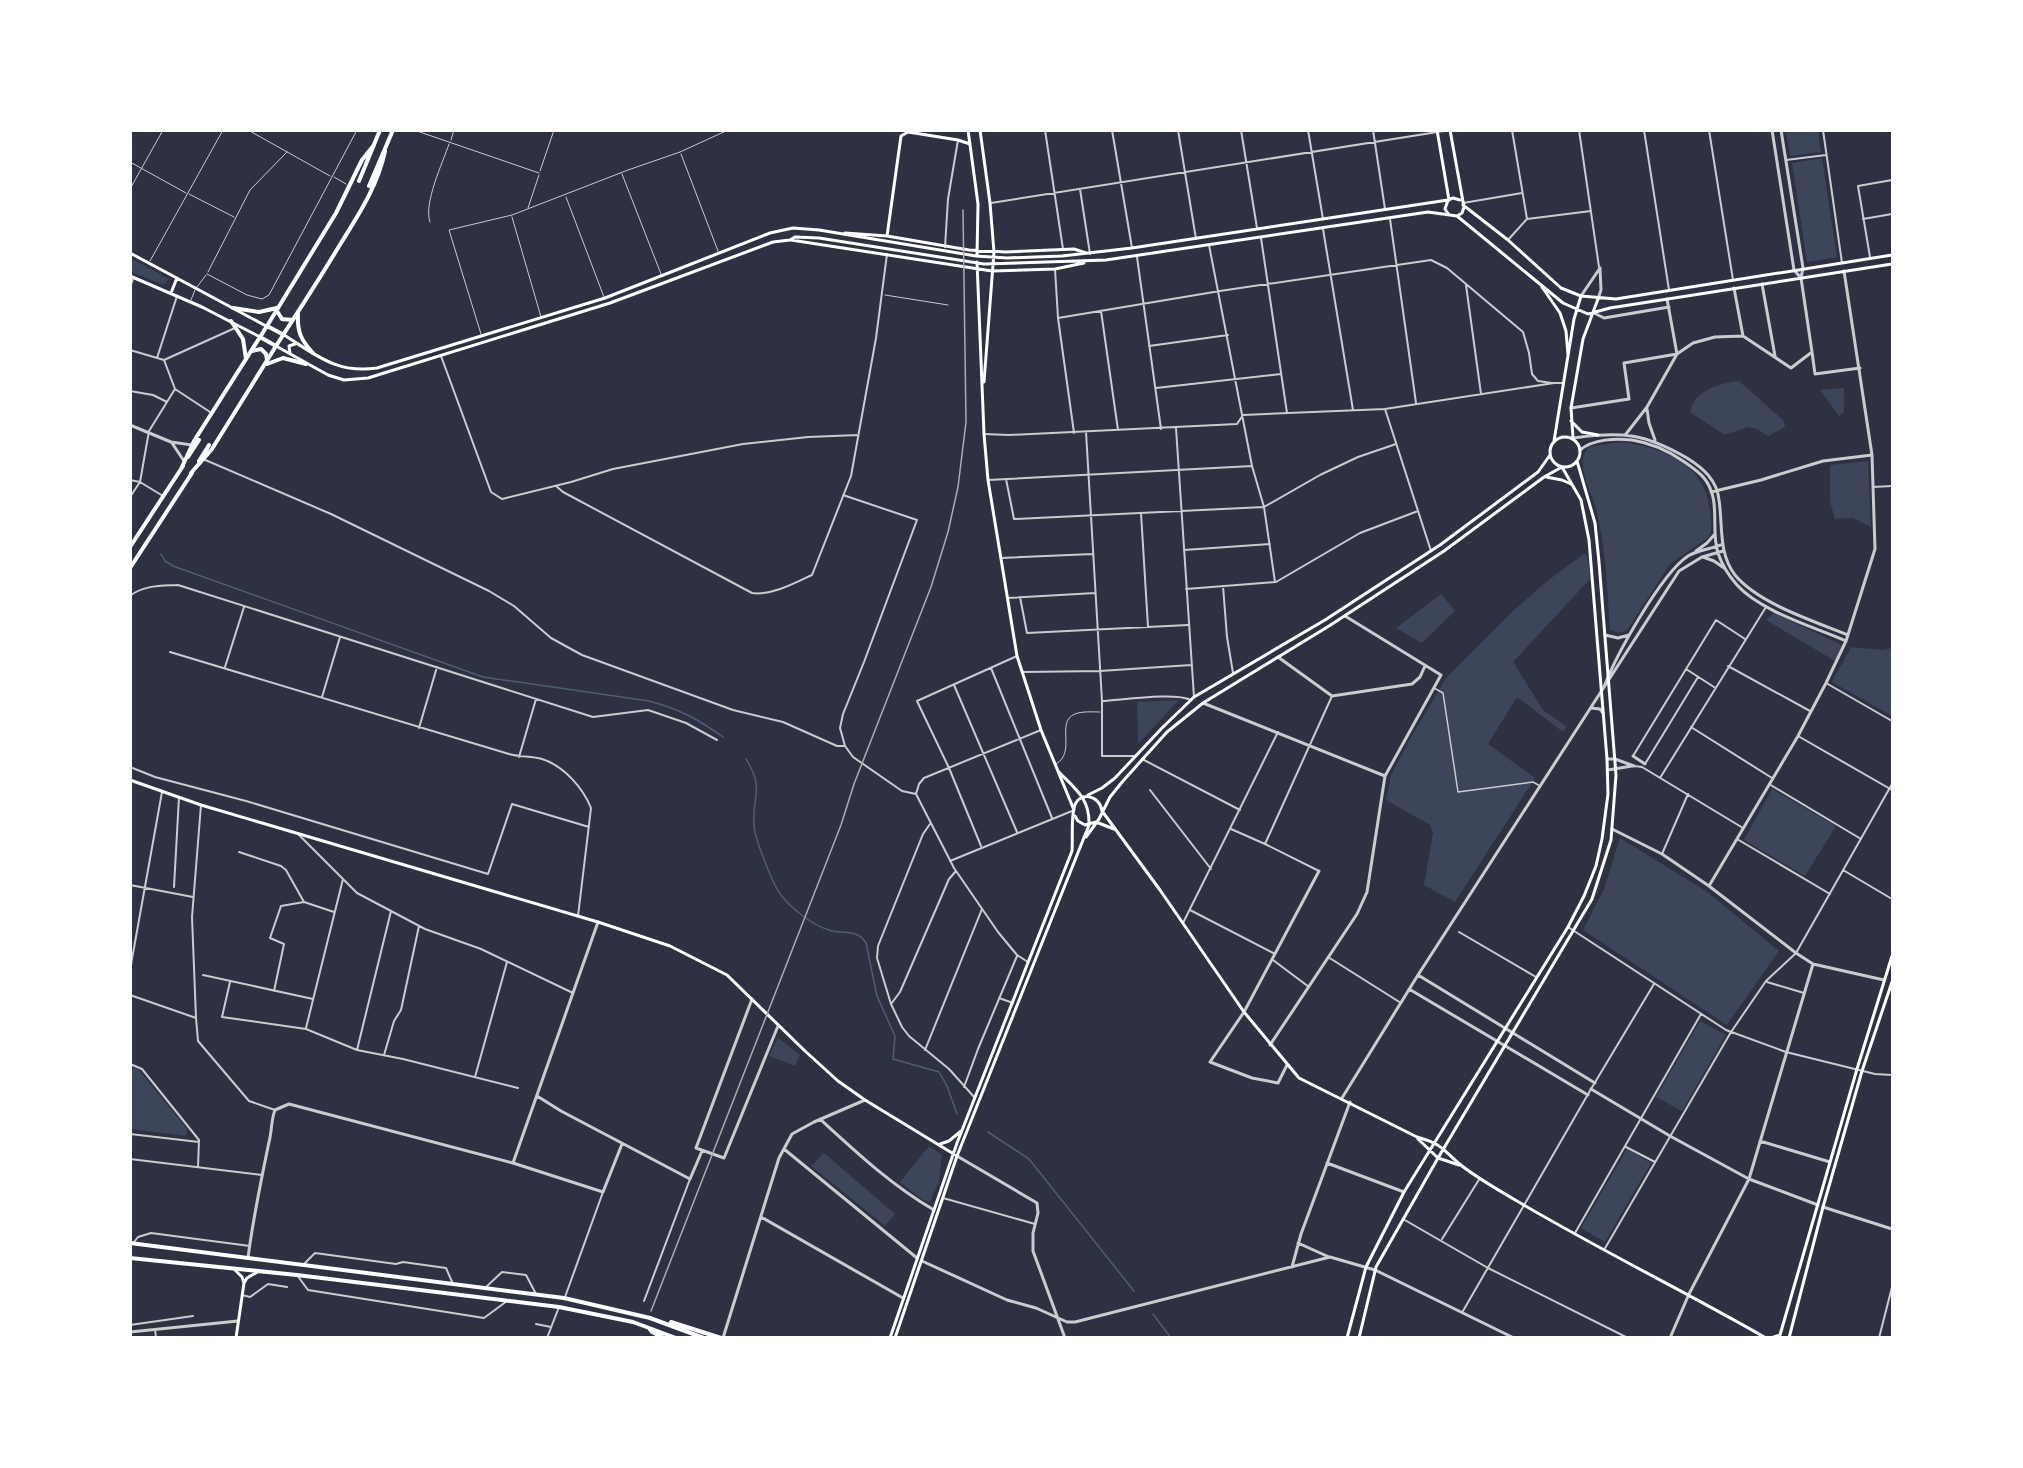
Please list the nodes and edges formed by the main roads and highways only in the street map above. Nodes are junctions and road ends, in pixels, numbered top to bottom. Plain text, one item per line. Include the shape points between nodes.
1 (380, 130) edge
2 (393, 130) edge
3 (968, 130) edge
4 (980, 130) edge
5 (1450, 130) edge
6 (1438, 132) edge
7 (968, 136) junction
8 (958, 140) junction
9 (969, 144) junction
10 (374, 145) junction
11 (385, 151) junction
12 (359, 181) dead end
13 (369, 186) dead end
14 (1448, 200) junction
15 (1462, 203) junction
16 (1451, 216) junction
17 (1457, 216) junction
18 (832, 232) junction
19 (887, 236) junction
20 (790, 240) junction
21 (978, 251) junction
22 (994, 252) junction
23 (130, 253) edge
24 (1090, 254) junction
25 (1893, 255) edge
26 (1089, 261) junction
27 (1893, 264) edge
28 (977, 269) junction
29 (992, 271) junction
30 (132, 277) edge
31 (177, 278) junction
32 (1539, 284) junction
33 (171, 293) junction
34 (1581, 296) junction
35 (1598, 299) junction
36 (233, 308) junction
37 (277, 309) junction
38 (1577, 310) junction
39 (298, 312) junction
40 (1594, 314) junction
41 (293, 320) junction
42 (231, 321) junction
43 (267, 326) junction
44 (284, 335) junction
45 (260, 337) junction
46 (297, 344) junction
47 (276, 346) junction
48 (250, 352) junction
49 (313, 353) junction
50 (291, 355) junction
51 (246, 360) junction
52 (267, 361) junction
53 (1568, 361) junction
54 (306, 364) junction
55 (264, 366) junction
56 (983, 396) junction
57 (1571, 421) junction
58 (1598, 435) road end
59 (1573, 438) junction
60 (199, 440) dead end
61 (1554, 441) junction
62 (209, 445) dead end
63 (1550, 455) junction
64 (1577, 461) junction
65 (1562, 466) junction
66 (182, 467) junction
67 (191, 473) junction
68 (1544, 477) junction
69 (1572, 484) junction
70 (130, 547) edge
71 (136, 558) junction
72 (130, 568) edge
73 (130, 573) edge
74 (1340, 610) junction
75 (1345, 616) junction
76 (1273, 651) junction
77 (1278, 657) junction
78 (1192, 699) junction
79 (1203, 702) junction
80 (1057, 770) junction
81 (1118, 776) junction
82 (130, 780) edge
83 (1123, 781) junction
84 (1083, 797) junction
85 (1074, 810) junction
86 (1102, 811) junction
87 (1096, 822) junction
88 (1089, 825) junction
89 (1116, 830) junction
90 (1085, 839) junction
91 (1893, 956) edge
92 (1893, 982) edge
93 (962, 1131) junction
94 (1417, 1137) junction
95 (949, 1141) junction
96 (1436, 1142) junction
97 (957, 1143) junction
98 (940, 1144) junction
99 (961, 1147) junction
100 (1444, 1148) junction
101 (1430, 1152) junction
102 (955, 1155) junction
103 (1438, 1158) junction
104 (1461, 1166) junction
105 (132, 1244) edge
106 (130, 1258) edge
107 (234, 1269) junction
108 (260, 1271) junction
109 (244, 1283) junction
110 (650, 1318) junction
111 (648, 1328) junction
112 (1781, 1336) edge
113 (1790, 1336) edge
114 (236, 1338) edge
115 (664, 1338) edge
116 (676, 1338) edge
117 (704, 1338) edge
118 (722, 1338) edge
119 (890, 1338) edge
120 (895, 1338) edge
121 (1347, 1338) edge
122 (1359, 1338) edge
123 (1768, 1338) edge

1 - 10 main road
2 - 11 main road
3 - 7 main road
4 - 22 main road
5 - 15 main road
6 - 14 main road
7 - 8 main road
7 - 9 main road
8 - 9 main road
8 - 19 main road via 908,132 901,136
9 - 21 main road via 978,204
10 - 12 main road
10 - 37 main road
11 - 13 main road
11 - 39 main road via 370,195
14 - 15 main road via 1456,198
14 - 16 main road via 1445,209
14 - 24 main road
15 - 17 main road via 1462,213
15 - 34 main road via 1561,288
16 - 17 main road
16 - 26 main road via 1428,212
17 - 32 main road
18 - 19 main road
18 - 24 main road via 1007,258
18 - 49 main road via 793,228 770,233 604,298 377,368 335,366
19 - 21 main road
20 - 26 main road via 819,238 984,264
20 - 28 main road
20 - 54 main road via 773,242 610,303 368,378 344,380
21 - 22 main road
21 - 28 main road
22 - 24 main road via 1074,249
22 - 29 main road
23 - 31 main road
25 - 35 main road
26 - 29 main road via 1055,269
27 - 40 main road via 1610,308
28 - 29 main road
28 - 56 main road
29 - 56 main road
30 - 33 main road
31 - 33 main road
31 - 36 main road
32 - 38 main road
32 - 53 main road via 1560,313
33 - 42 main road
34 - 35 main road
34 - 38 main road
35 - 40 main road
36 - 37 main road via 259,312
36 - 43 main road
37 - 41 main road via 282,319
37 - 43 main road
38 - 40 main road
38 - 53 main road
39 - 41 main road
39 - 49 main road via 301,339
40 - 57 main road via 1583,339
41 - 44 main road
42 - 45 main road
42 - 51 main road via 245,346
43 - 44 main road
43 - 45 main road
44 - 46 main road
44 - 47 main road
45 - 47 main road
45 - 48 main road
46 - 49 main road
46 - 50 main road via 289,346
47 - 50 main road
47 - 52 main road
48 - 51 main road
48 - 52 main road via 261,349 267,354
50 - 54 main road
51 - 66 main road
52 - 55 main road
53 - 61 main road
54 - 55 main road via 283,358
55 - 67 main road
56 - 80 main road via 988,480 1017,656
57 - 58 main road via 1582,432
57 - 59 main road
59 - 61 main road via 1563,436
59 - 64 main road via 1580,450
60 - 66 main road
61 - 63 main road
62 - 67 main road
63 - 65 main road
63 - 74 main road via 1538,472 1431,551
64 - 65 main road
64 - 100 main road via 1595,523 1610,681 1616,770 1611,840 1592,899
65 - 68 main road
65 - 69 main road
66 - 70 main road
67 - 71 main road
68 - 69 main road
68 - 75 main road via 1444,551
69 - 96 main road via 1581,500 1589,540 1608,770 1607,812 1596,866 1568,927
71 - 72 main road
71 - 73 main road
74 - 75 main road
74 - 76 main road
75 - 77 main road
76 - 77 main road
76 - 78 main road
77 - 79 main road
78 - 79 main road
78 - 81 main road
79 - 83 main road via 1167,732
80 - 84 main road
80 - 85 main road
81 - 83 main road
81 - 84 main road
82 - 98 main road via 201,805 670,946 721,971 820,1066 865,1100
83 - 86 main road
84 - 85 main road
84 - 86 main road via 1097,799
84 - 88 main road via 1090,813
85 - 88 main road via 1078,821
85 - 93 main road via 1072,851
86 - 87 main road
86 - 89 main road
87 - 88 main road
87 - 89 main road
87 - 90 main road
88 - 90 main road
89 - 94 main road via 1244,1012 1299,1078
90 - 99 main road
91 - 112 main road
92 - 113 main road via 1862,1071
93 - 95 main road
93 - 97 main road
94 - 96 main road
94 - 101 main road
95 - 97 main road
95 - 98 main road
96 - 100 main road
96 - 101 main road
97 - 99 main road
97 - 102 main road
98 - 102 main road
99 - 102 main road
100 - 103 main road
100 - 104 main road
101 - 103 main road
101 - 121 main road via 1404,1192 1366,1267
102 - 119 main road
102 - 120 main road
103 - 104 main road
103 - 122 main road via 1375,1270
104 - 123 main road via 1574,1234
105 - 110 main road via 536,1294
106 - 107 main road
107 - 108 main road
107 - 109 main road
108 - 109 main road
108 - 111 main road via 559,1307
109 - 114 main road
110 - 117 main road
110 - 118 main road
111 - 115 main road
111 - 116 main road
112 - 123 main road

